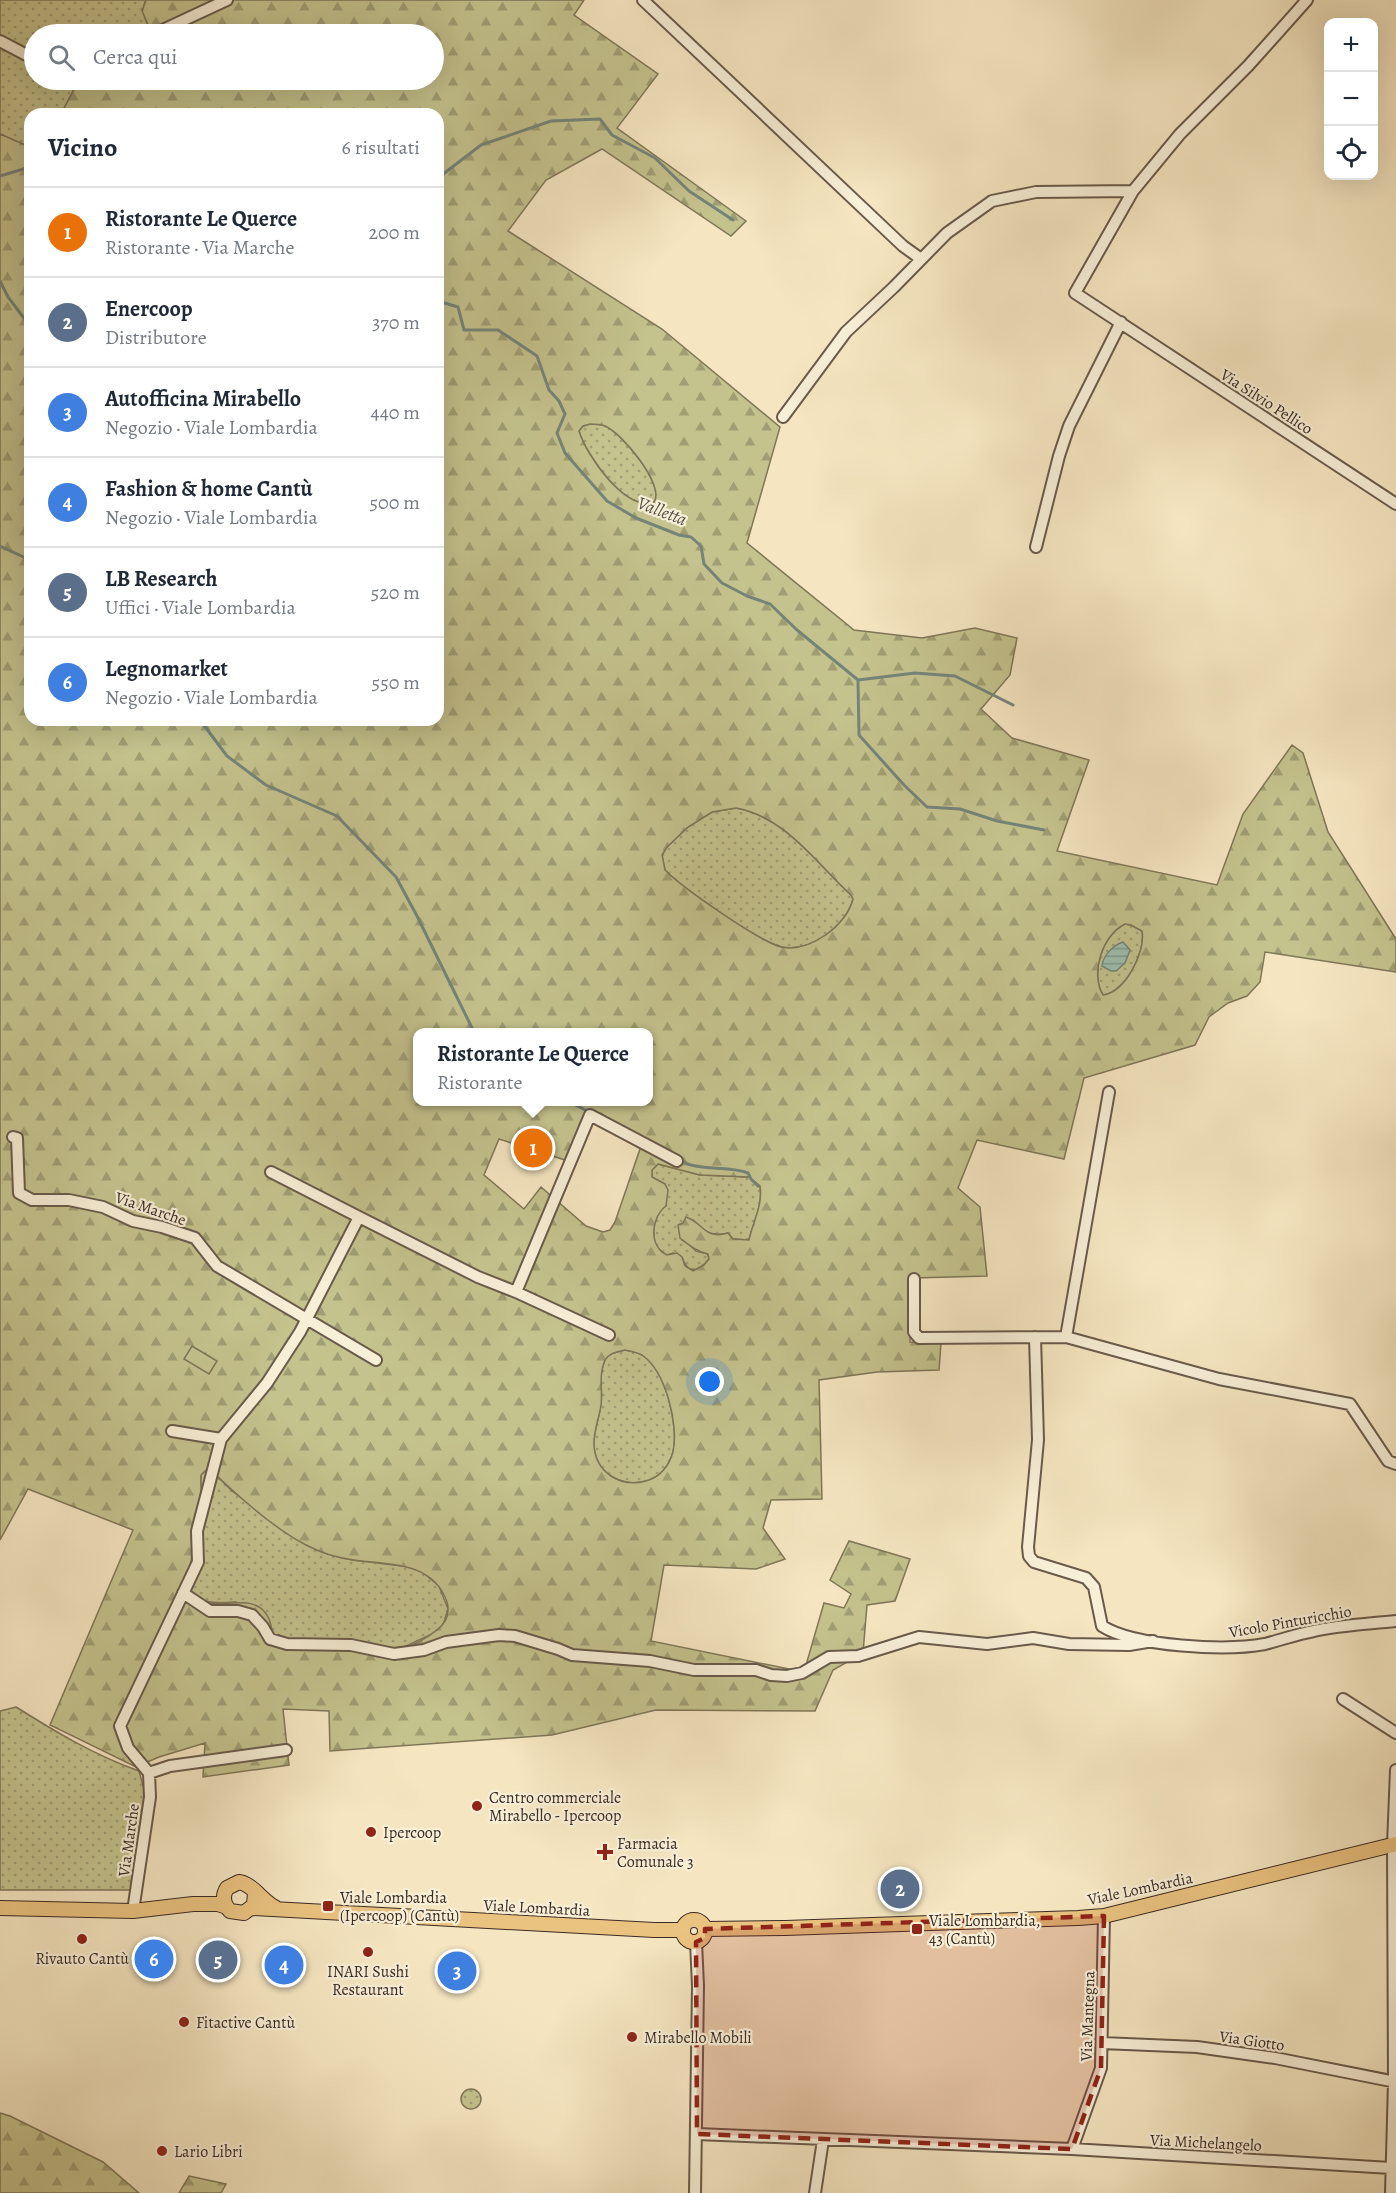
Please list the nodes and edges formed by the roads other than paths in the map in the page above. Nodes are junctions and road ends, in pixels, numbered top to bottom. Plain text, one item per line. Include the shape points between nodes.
1 (227, 0) edge
2 (643, 0) edge
3 (1307, 0) edge
4 (175, 24) edge
5 (0, 41) edge
6 (24, 54) edge
7 (1133, 191) junction
8 (921, 259) junction
9 (1121, 322) junction
10 (783, 417) dead end
11 (1396, 504) edge
12 (1036, 547) dead end
13 (1109, 1092) dead end
14 (13, 1137) dead end
15 (677, 1161) dead end
16 (271, 1172) dead end
17 (359, 1217) junction
18 (914, 1279) dead end
19 (516, 1292) junction
20 (306, 1320) junction
21 (609, 1335) dead end
22 (1035, 1337) junction
23 (1066, 1337) junction
24 (376, 1360) dead end
25 (172, 1431) dead end
26 (221, 1438) junction
27 (1396, 1464) edge
28 (183, 1593) junction
29 (1396, 1621) edge
30 (1153, 1641) junction
31 (1343, 1699) dead end
32 (1396, 1733) edge
33 (286, 1750) dead end
34 (1396, 1770) edge
35 (148, 1773) junction
36 (1395, 1844) edge
37 (225, 1892) junction
38 (255, 1892) junction
39 (194, 1904) junction
40 (227, 1907) junction
41 (0, 1908) edge
42 (252, 1908) junction
43 (281, 1910) junction
44 (134, 1911) junction
45 (1104, 1916) junction
46 (705, 1929) junction
47 (683, 1930) junction
48 (696, 1942) junction
49 (1102, 2043) junction
50 (1395, 2082) edge
51 (696, 2134) junction
52 (823, 2140) junction
53 (1072, 2149) junction
54 (1391, 2168) junction
55 (695, 2193) edge
56 (815, 2193) edge
57 (1391, 2193) edge

1 - 4 street
2 - 8 street
3 - 7 street via 1180,134
5 - 6 street
7 - 8 street via 1036,192 992,201 946,233
7 - 9 street, Via Silvio Pellico via 1076,293
8 - 10 street via 846,332
9 - 11 street, Via Silvio Pellico
9 - 12 street via 1069,426
13 - 23 street
14 - 20 street, Via Marche via 17,1138 19,1193 32,1200 69,1200 103,1207 133,1221 195,1238 217,1266
15 - 19 street via 590,1116
16 - 17 street
17 - 19 street
17 - 20 street
18 - 22 street via 914,1332 919,1338
19 - 21 street
20 - 24 street, Via Marche
20 - 26 street via 267,1383
22 - 23 street
22 - 30 street via 1038,1440 1029,1556 1034,1562 1086,1578 1094,1587 1102,1626 1113,1633
23 - 27 street via 1219,1379 1350,1404 1388,1461
25 - 26 street
26 - 28 street via 197,1531 198,1562
28 - 30 street via 210,1611 252,1615 270,1639 287,1644 351,1645 394,1654 499,1635 558,1648 572,1656 650,1660 694,1670 756,1670 771,1675 802,1673 829,1657 858,1656 919,1637 987,1644 1033,1638 1069,1644 1129,1645
28 - 35 street via 120,1725 128,1748
29 - 30 street, Vicolo Pinturicchio via 1315,1630 1264,1644 1224,1648
31 - 32 street
33 - 35 street via 170,1766
34 - 36 street
35 - 44 street, Via Marche via 150,1797
36 - 45 main road, Viale Lombardia
36 - 50 street
37 - 38 main road via 239,1882 248,1884
37 - 39 main road
37 - 40 main road
38 - 42 main road
38 - 43 main road
39 - 40 main road
39 - 44 main road
40 - 42 main road via 239,1914
41 - 44 main road
42 - 43 main road, Viale Lombardia
43 - 47 main road, Viale Lombardia
45 - 46 main road, Viale Lombardia
45 - 49 street, Via Mantegna
46 - 47 main road via 695,1920 688,1921
46 - 48 main road
47 - 48 main road via 687,1939
48 - 51 street
49 - 50 street, Via Giotto via 1197,2048 1275,2058
49 - 53 street, Via Mantegna via 1101,2068
50 - 54 street
51 - 52 street, Via Michelangelo
51 - 55 street
52 - 53 street, Via Michelangelo
52 - 56 street
53 - 54 street, Via Michelangelo
54 - 57 street

